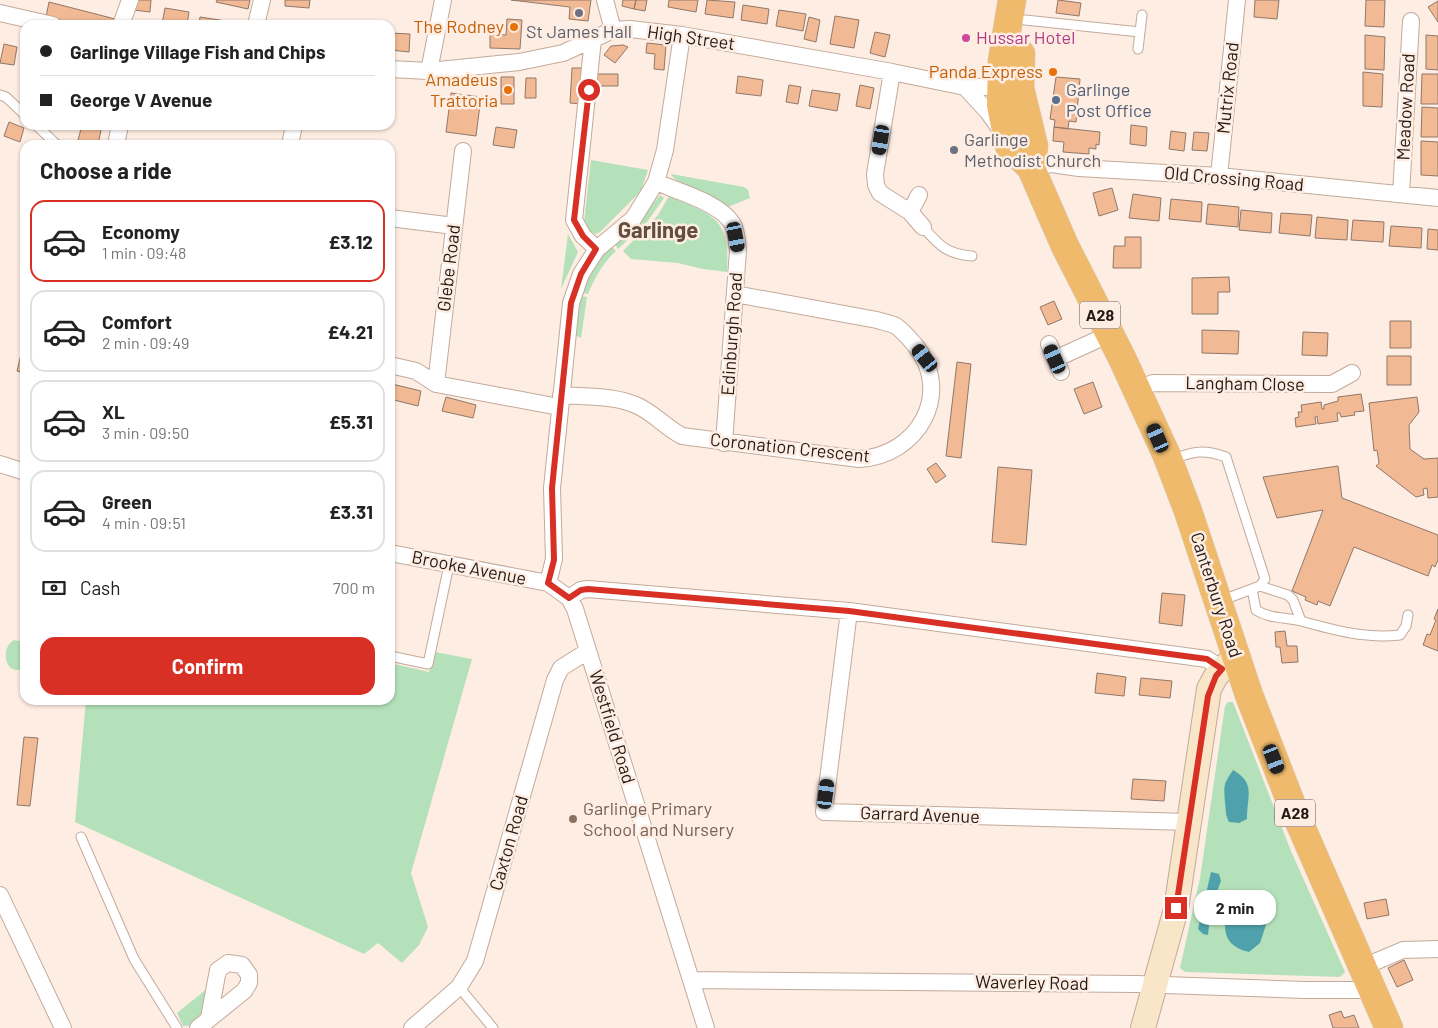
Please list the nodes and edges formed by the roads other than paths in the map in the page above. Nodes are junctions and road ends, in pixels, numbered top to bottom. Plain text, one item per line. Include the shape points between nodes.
1 (130, 0) edge
2 (262, 0) edge
3 (443, 0) edge
4 (605, 0) edge
5 (1237, 0) edge
6 (1022, 7) edge
7 (0, 12) edge
8 (1142, 15) dead end
9 (33, 20) edge
10 (123, 20) edge
11 (257, 20) edge
12 (1411, 20) dead end
13 (613, 30) junction
14 (1140, 32) junction
15 (682, 34) junction
16 (593, 39) junction
17 (1138, 49) dead end
18 (395, 69) edge
19 (429, 72) junction
20 (892, 72) junction
21 (965, 87) junction
22 (1011, 87) junction
23 (0, 95) edge
24 (20, 110) edge
25 (41, 130) edge
26 (51, 140) edge
27 (1009, 146) junction
28 (463, 151) dead end
29 (1031, 168) junction
30 (1220, 176) junction
31 (656, 182) junction
32 (1401, 194) junction
33 (919, 195) dead end
34 (1438, 198) edge
35 (910, 212) junction
36 (395, 219) edge
37 (454, 226) junction
38 (923, 226) joint
39 (596, 249) junction
40 (972, 256) dead end
41 (736, 294) junction
42 (1110, 334) junction
43 (1055, 358) dead end
44 (395, 366) edge
45 (1352, 373) dead end
46 (436, 384) junction
47 (1136, 390) junction
48 (560, 401) junction
49 (724, 443) junction
50 (1169, 461) junction
51 (0, 464) edge
52 (20, 470) edge
53 (395, 554) edge
54 (449, 565) junction
55 (548, 583) junction
56 (1256, 588) junction
57 (569, 598) junction
58 (1218, 601) junction
59 (849, 611) junction
60 (1408, 615) dead end
61 (1301, 621) junction
62 (588, 651) junction
63 (395, 657) edge
64 (1229, 662) junction
65 (1190, 822) junction
66 (80, 837) dead end
67 (0, 895) edge
68 (1438, 949) edge
69 (1368, 978) junction
70 (691, 980) junction
71 (1155, 986) junction
72 (459, 987) junction
73 (63, 1028) edge
74 (177, 1028) edge
75 (412, 1028) edge
76 (493, 1028) edge
77 (706, 1028) edge
78 (1143, 1028) edge
79 (1389, 1028) edge

1 - 10 street
2 - 11 street
3 - 19 street
4 - 13 street
5 - 30 street, Mutrix Road
6 - 14 lane, Canterbury Road
6 - 22 highway, Canterbury Road / A28 via 1002,61
7 - 9 street
8 - 14 lane
12 - 32 street, Meadow Road
13 - 15 street, High Street
13 - 16 street, High Street
14 - 17 lane
15 - 20 street, High Street
15 - 31 street via 665,150
16 - 19 street, High Street via 563,54
16 - 39 street via 574,220
18 - 19 street, High Street
20 - 21 street, High Street
20 - 35 street via 875,174 876,185 880,194
21 - 22 street, High Street
21 - 27 street via 988,112
22 - 27 highway, Canterbury Road / A28 via 1001,105
22 - 29 highway, Canterbury Road / A28 via 1034,146
23 - 24 lane
25 - 26 lane
27 - 29 highway, Canterbury Road / A28
28 - 37 street, Glebe Road
29 - 30 street, Old Crossing Road via 1052,164
29 - 42 highway, Canterbury Road / A28 via 1065,246
30 - 32 street, Old Crossing Road
31 - 39 street via 633,219
31 - 41 street, Edinburgh Road via 702,201 733,224 738,250
32 - 34 street, Old Crossing Road
33 - 35 street
35 - 38 street
36 - 37 street
37 - 46 street, Glebe Road
38 - 40 lane via 949,252
39 - 48 street via 581,274 571,303
41 - 49 street, Edinburgh Road
41 - 49 street, Coronation Crescent via 895,326 908,336 925,358 931,394 929,410 914,432 893,450 876,458 860,459
42 - 43 street
42 - 47 highway, Canterbury Road / A28
44 - 46 street via 416,371
45 - 47 street, Langham Close via 1332,384 1154,383
46 - 48 street, Coronation Crescent
47 - 50 highway, Canterbury Road / A28
48 - 49 street, Coronation Crescent via 620,400 640,407 682,436
48 - 55 street via 552,488 554,560
50 - 56 lane via 1192,452 1213,452 1226,457 1264,572 1265,579
50 - 58 highway, Canterbury Road / A28
51 - 52 street
53 - 54 street, Brooke Avenue
54 - 55 street, Brooke Avenue
54 - 63 lane via 428,664
55 - 57 street
56 - 58 lane
56 - 61 lane via 1288,596
56 - 61 lane via 1256,610 1263,615
57 - 59 street via 588,589
57 - 62 street, Westfield Road via 576,609
58 - 64 highway, Canterbury Road / A28
59 - 64 street
59 - 65 street, Garrard Avenue via 824,812
60 - 61 lane via 1400,635 1388,636 1345,633
62 - 70 street, Westfield Road
62 - 72 street, Caxton Road via 561,668 555,680 475,961
64 - 65 main road via 1210,689
64 - 69 highway, Canterbury Road / A28 via 1249,695 1286,790
65 - 71 main road via 1176,908
66 - 74 lane via 134,958
67 - 73 street
68 - 69 street via 1402,950
69 - 71 street, Waverley Road via 1314,991
69 - 79 highway, Canterbury Road / A28
70 - 71 street, Waverley Road
70 - 77 street, Westfield Road
71 - 78 main road
72 - 75 street, Caxton Road
72 - 76 lane

